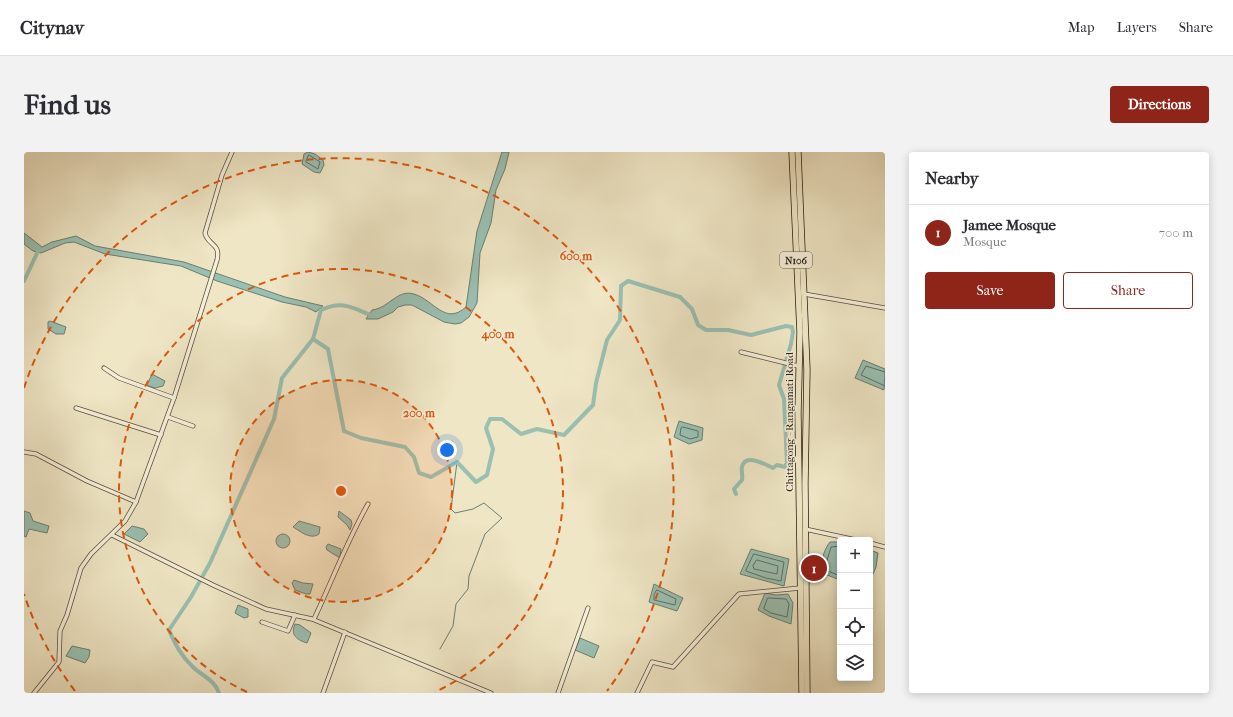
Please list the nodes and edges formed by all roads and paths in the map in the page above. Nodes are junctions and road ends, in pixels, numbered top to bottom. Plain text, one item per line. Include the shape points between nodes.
1 (232, 152) edge
2 (792, 152) edge
3 (798, 152) edge
4 (800, 267) junction
5 (804, 294) junction
6 (885, 308) edge
7 (741, 352) dead end
8 (798, 367) junction
9 (104, 368) dead end
10 (174, 398) junction
11 (76, 408) dead end
12 (168, 417) junction
13 (194, 426) dead end
14 (162, 435) junction
15 (24, 452) edge
16 (136, 502) junction
17 (368, 504) dead end
18 (805, 529) junction
19 (112, 535) junction
20 (842, 537) edge
21 (873, 544) edge
22 (885, 547) edge
23 (800, 588) junction
24 (803, 596) junction
25 (588, 608) dead end
26 (295, 615) junction
27 (314, 620) junction
28 (262, 622) dead end
29 (345, 632) junction
30 (34, 693) edge
31 (323, 693) edge
32 (491, 693) edge
33 (558, 693) edge
34 (637, 693) edge
35 (802, 693) edge
36 (807, 693) edge

1 - 10 street via 222,175 205,233 218,251 214,268
2 - 4 highway, Chittagong - Rangamati Road / N106
3 - 4 highway
4 - 5 highway
4 - 8 highway, Chittagong - Rangamati Road / N106
5 - 6 street
5 - 18 highway via 807,370
7 - 8 street
8 - 23 highway, Chittagong - Rangamati Road / N106
9 - 10 street via 119,378
10 - 12 street
11 - 14 street
12 - 13 street
12 - 14 street
14 - 16 street
15 - 16 street via 36,454 87,481
16 - 19 street via 125,521
17 - 27 street
18 - 20 street
18 - 24 highway
19 - 26 street via 266,609
19 - 30 street via 80,568 60,631 59,662
21 - 22 street
23 - 24 highway, Chittagong - Rangamati Road / N106
23 - 34 street via 739,594 673,667 652,662
24 - 35 highway, Chittagong - Rangamati Road / N106
24 - 36 highway
25 - 33 street
26 - 27 street
26 - 28 street via 288,631
27 - 29 street
29 - 31 street
29 - 32 street

